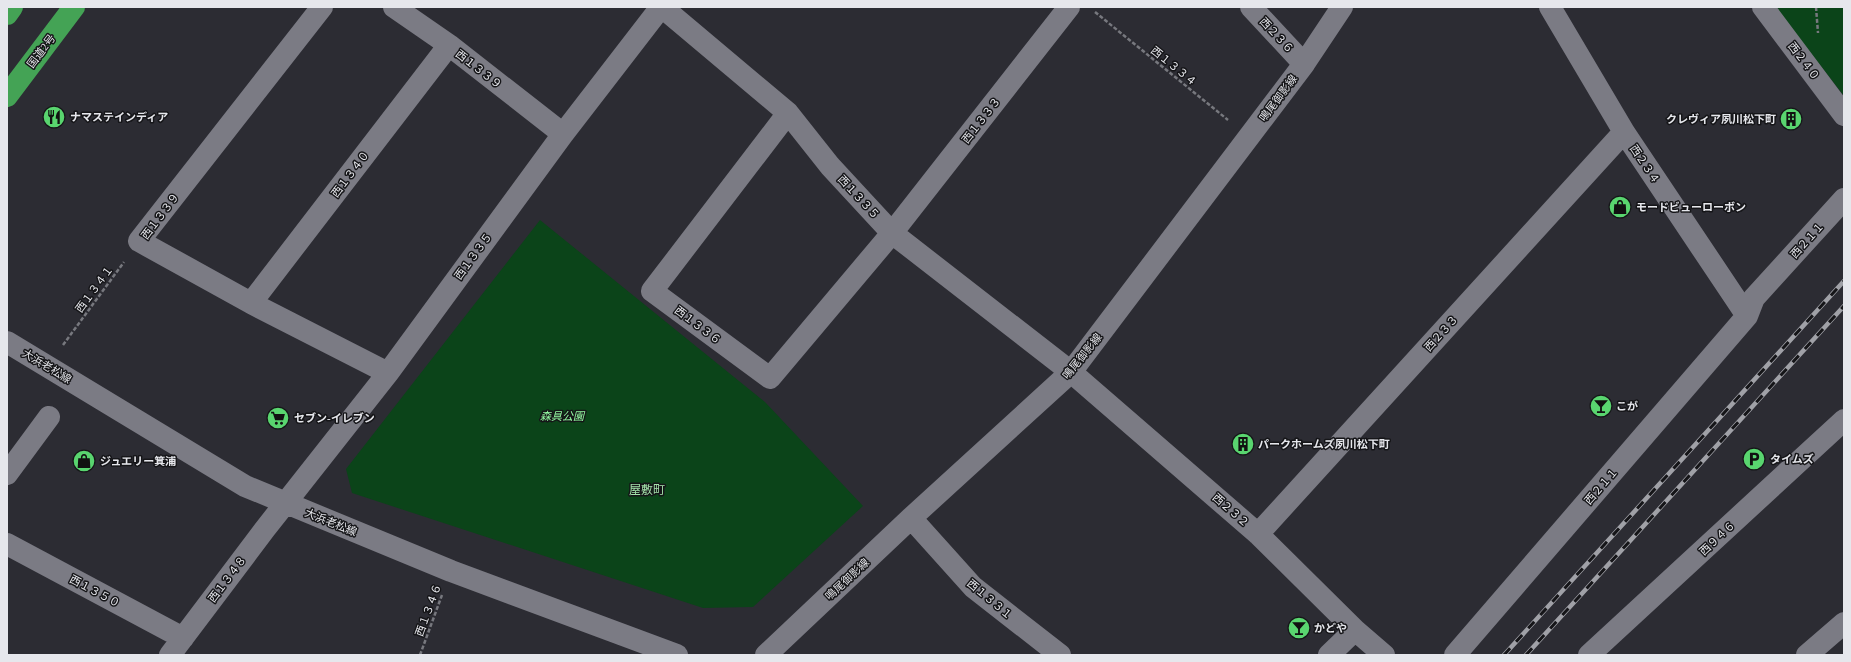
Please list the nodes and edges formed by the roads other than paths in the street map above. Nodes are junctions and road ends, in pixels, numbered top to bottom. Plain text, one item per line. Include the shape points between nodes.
1 (12, 7) edge
2 (74, 7) edge
3 (322, 7) edge
4 (394, 7) edge
5 (661, 7) edge
6 (1069, 7) edge
7 (1251, 7) edge
8 (1342, 7) edge
9 (1550, 7) edge
10 (1763, 7) edge
11 (7, 14) edge
12 (449, 45) junction
13 (1304, 64) junction
14 (7, 96) edge
15 (788, 114) junction
16 (1844, 115) edge
17 (1624, 132) junction
18 (562, 134) junction
19 (1844, 199) edge
20 (892, 233) junction
21 (251, 303) junction
22 (1750, 307) junction
23 (7, 342) edge
24 (1071, 372) junction
25 (388, 373) junction
26 (48, 417) dead end
27 (1841, 429) edge
28 (7, 474) edge
29 (285, 504) junction
30 (911, 518) junction
31 (1258, 534) junction
32 (7, 544) edge
33 (1844, 623) edge
34 (1354, 630) junction
35 (183, 638) junction
36 (170, 655) edge
37 (677, 655) edge
38 (766, 655) edge
39 (1060, 655) edge
40 (1329, 655) edge
41 (1384, 655) edge
42 (1455, 655) edge
43 (1589, 655) edge
44 (1807, 655) edge

1 - 11 highway
2 - 14 highway, 国道2号
3 - 21 street, 西１３３９ via 139,241
4 - 12 street, 西１３３９
5 - 15 street, 西１３３５
5 - 18 street, 西１３３５
6 - 20 street, 西１３３３
7 - 13 street, 西２３６
8 - 13 street, 鳴尾御影線
9 - 17 street, 西２３４
10 - 16 street, 西２４０
12 - 18 street, 西１３３９
12 - 21 street, 西１３４０
13 - 24 street, 鳴尾御影線
15 - 20 street, 西１３３５ via 830,166
15 - 20 street, 西１３３６ via 652,291 770,378
17 - 22 street, 西２３４
17 - 31 street, 西２３３
18 - 25 street, 西１３３５
19 - 22 street, 西２１１
20 - 24 street, 西１３３５
21 - 25 street, 西１３３９
22 - 42 street, 西２１１
23 - 29 street, 大浜老松線 via 245,486
24 - 30 street, 鳴尾御影線
24 - 31 street, 西２３２
25 - 29 street, 西１３３５
26 - 28 street
27 - 43 street, 西９４６
29 - 35 street, 西１３４８
29 - 37 street, 大浜老松線 via 451,571
30 - 38 street, 鳴尾御影線
30 - 39 street, 西１３３１ via 973,587
31 - 34 street, 西２３２
32 - 35 street, 西１３５０
33 - 44 street
34 - 40 street
34 - 41 street, 西２３２
35 - 36 street, 西１３４８

